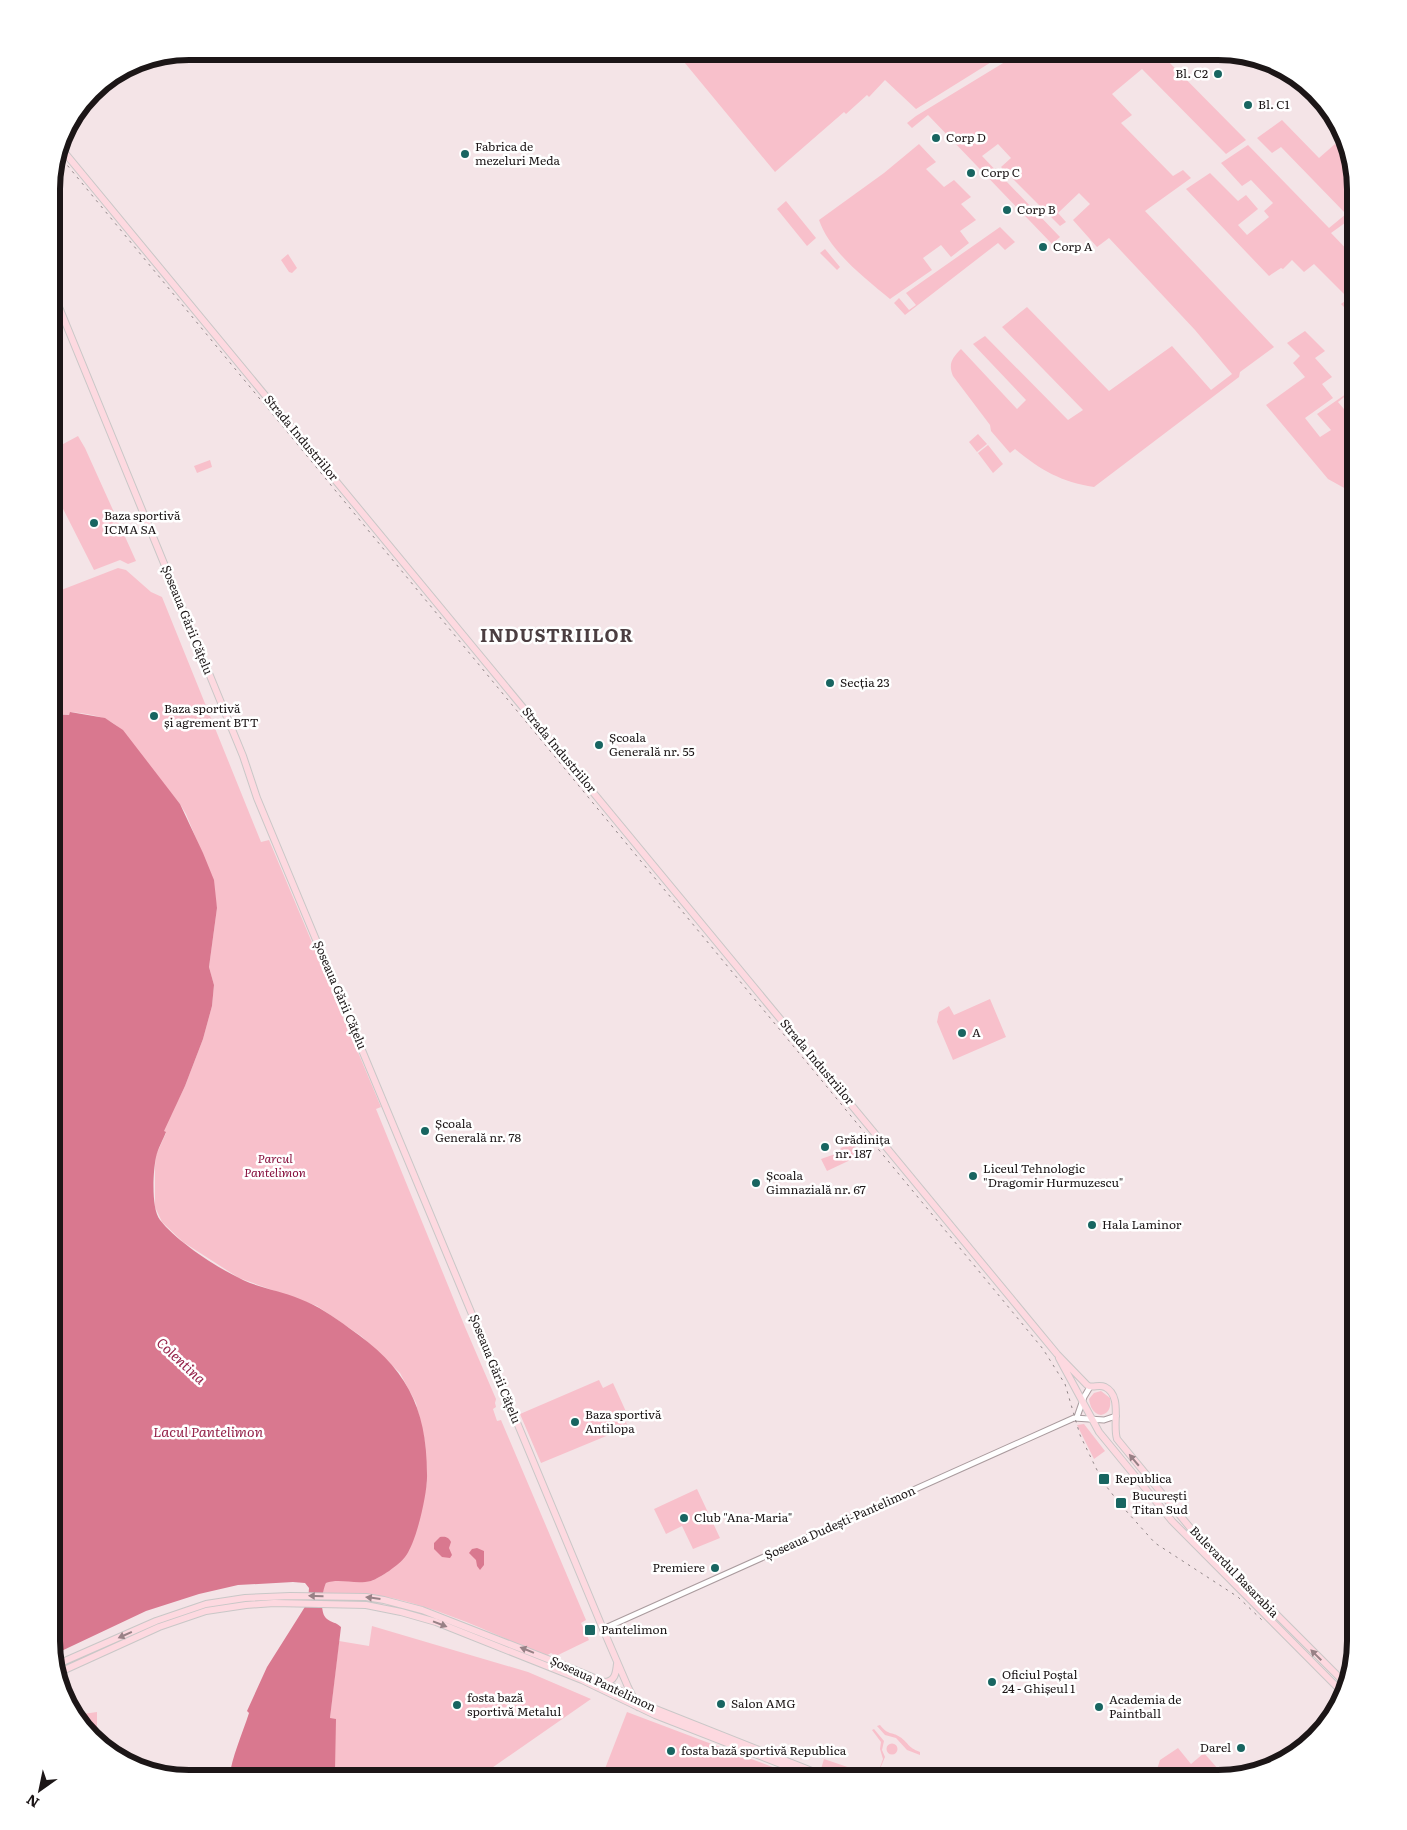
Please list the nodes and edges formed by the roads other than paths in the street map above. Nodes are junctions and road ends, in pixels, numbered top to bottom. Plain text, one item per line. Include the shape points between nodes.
1 (65, 153) edge
2 (60, 310) edge
3 (1057, 1354) junction
4 (1090, 1388) junction
5 (1082, 1403) junction
6 (1116, 1416) junction
7 (1077, 1417) junction
8 (1091, 1419) junction
9 (259, 1600) junction
10 (341, 1600) junction
11 (603, 1629) junction
12 (62, 1662) edge
13 (617, 1662) junction
14 (63, 1671) edge
15 (1341, 1679) edge
16 (604, 1682) junction
17 (1338, 1688) edge
18 (632, 1698) junction
19 (625, 1701) junction
20 (638, 1707) junction
21 (796, 1770) edge
22 (809, 1770) edge

1 - 3 main road, Strada Industriilor
2 - 11 main road, Șoseaua Gării Cățelu via 243,756 257,798
3 - 4 main road, Strada Industriilor
3 - 5 main road, Strada Industriilor
4 - 5 street
4 - 6 main road, Bulevardul Basarabia via 1097,1386 1109,1390 1115,1399
5 - 7 street
5 - 8 main road, Strada Industriilor
6 - 8 street via 1104,1420
15 -> 6 main road, Bulevardul Basarabia via 1174,1510 1119,1442 1115,1430
7 - 8 street
7 - 11 street, Șoseaua Dudești-Pantelimon
8 - 17 main road, Bulevardul Basarabia via 1114,1452 1178,1528
9 - 10 main road
9 -> 12 main road via 206,1604 173,1614
9 - 14 main road via 176,1620
16 -> 10 main road, Șoseaua Pantelimon via 422,1610 384,1600
10 -> 19 main road, Șoseaua Pantelimon via 419,1616 574,1677
11 - 13 main road, Șoseaua Gării Cățelu
13 - 16 main road via 613,1679
13 - 18 main road, Șoseaua Gării Cățelu
16 - 18 main road, Șoseaua Pantelimon
18 - 19 main road
18 - 20 main road, Șoseaua Gării Cățelu
18 - 22 main road, Șoseaua Pantelimon
19 - 20 main road, Șoseaua Pantelimon
20 - 21 main road, Șoseaua Pantelimon

